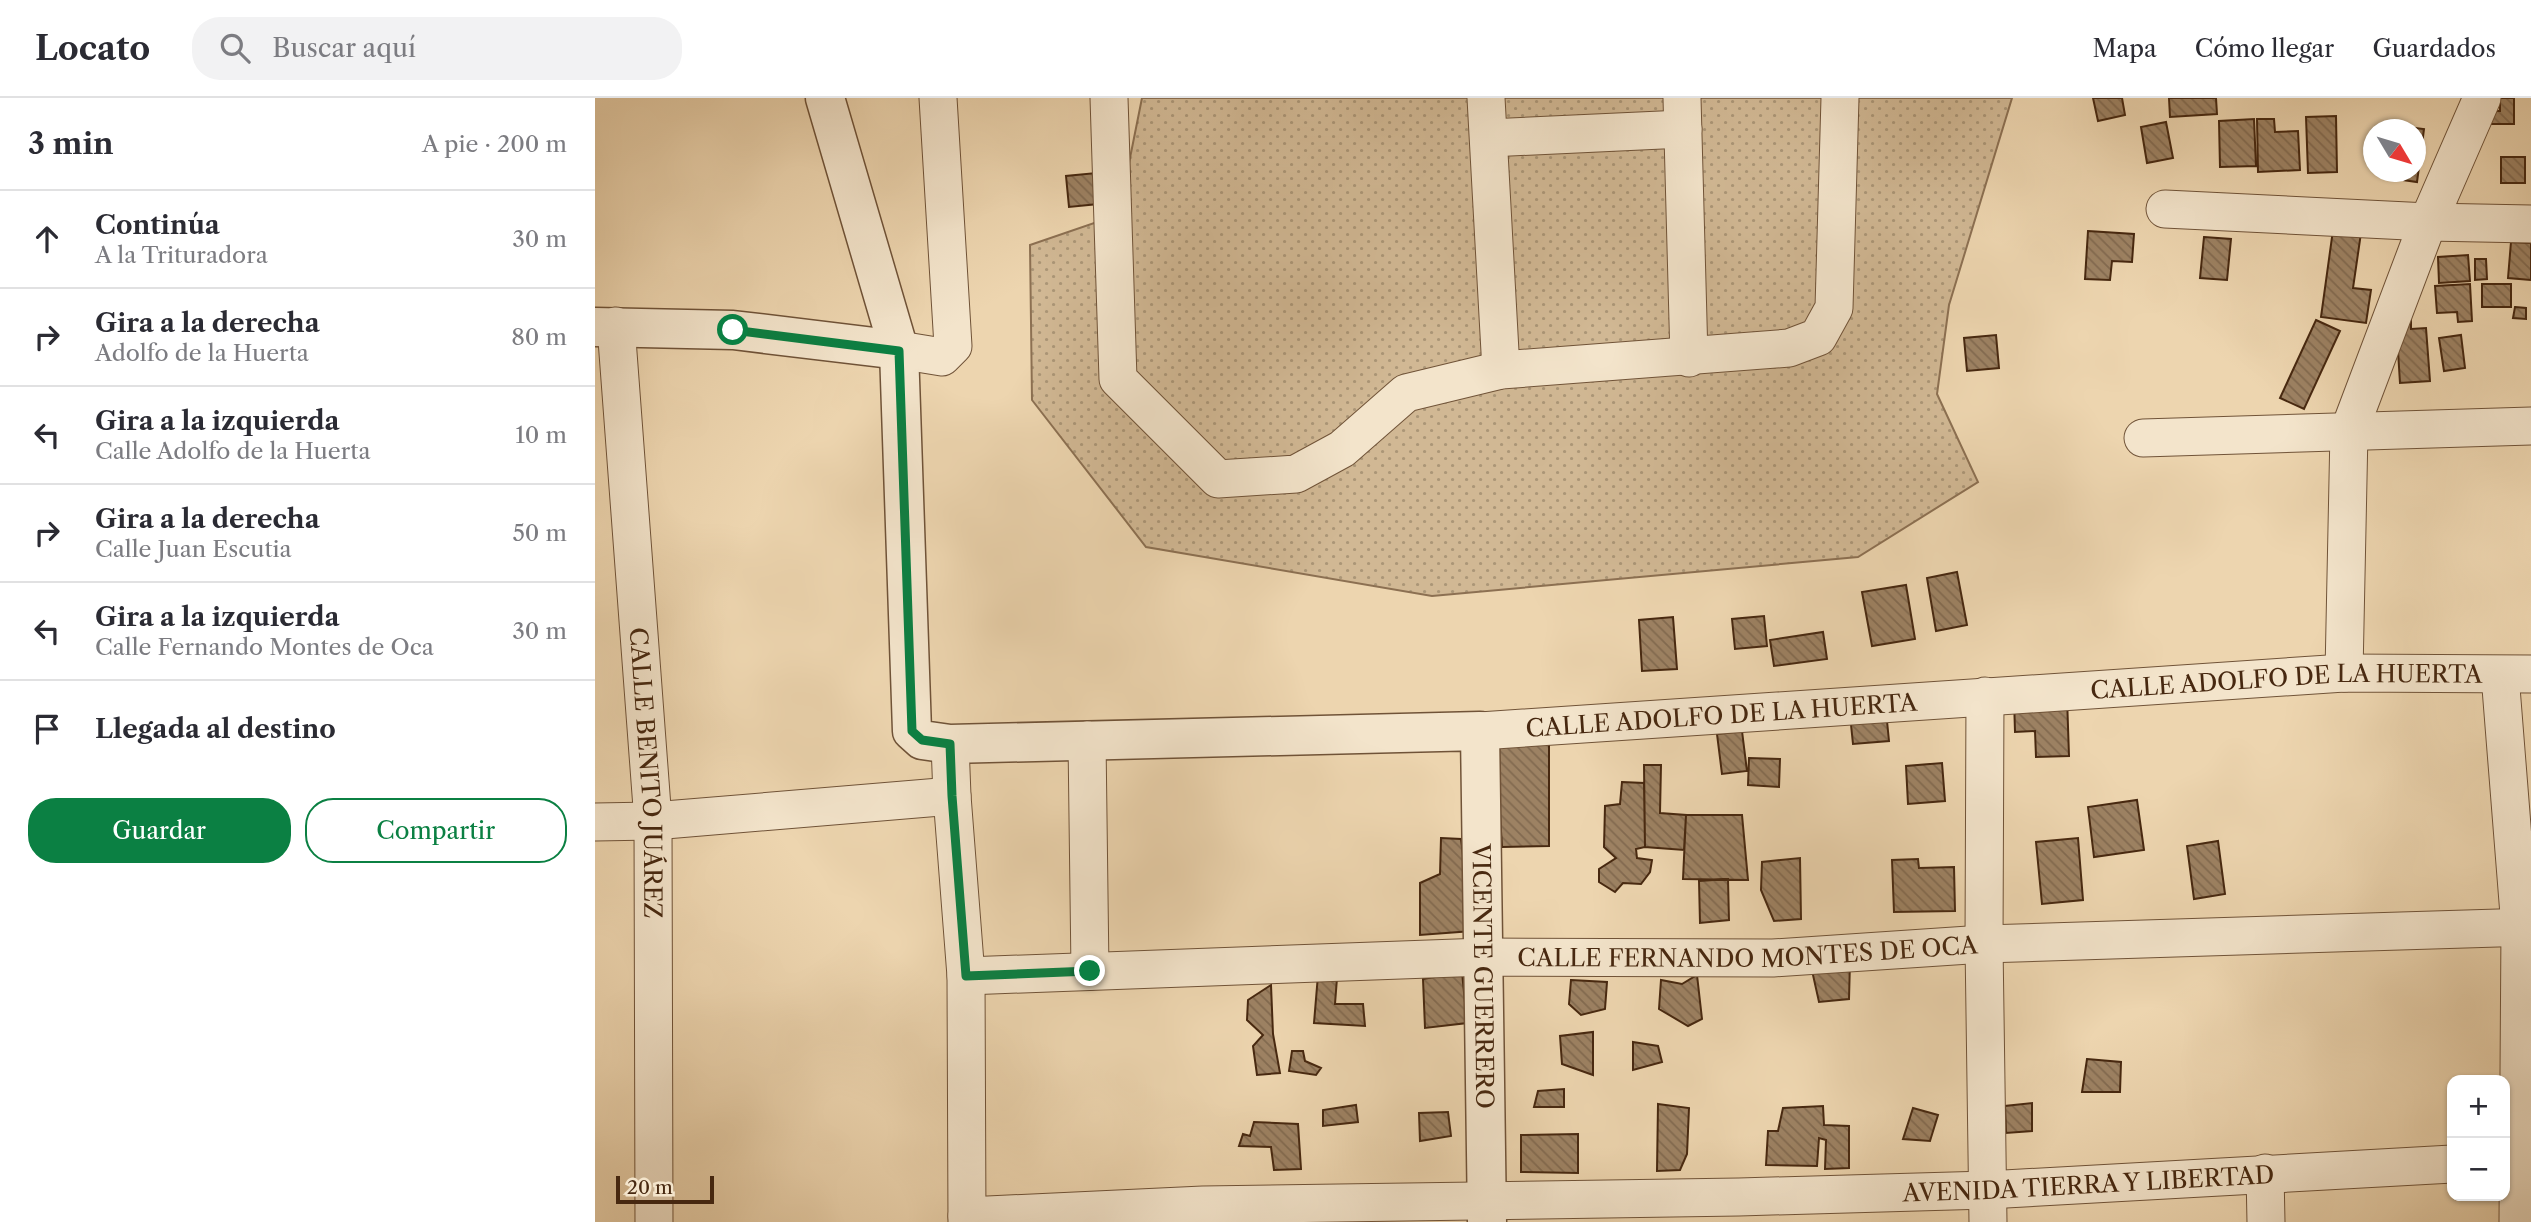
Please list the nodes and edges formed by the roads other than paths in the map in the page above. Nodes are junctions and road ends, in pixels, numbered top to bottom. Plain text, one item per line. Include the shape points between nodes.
1 (825, 98) edge
2 (938, 98) edge
3 (1109, 98) edge
4 (1486, 98) edge
5 (1840, 98) edge
6 (2482, 98) edge
7 (1683, 113) edge
8 (1489, 138) junction
9 (2165, 209) dead end
10 (2428, 222) junction
11 (2531, 224) edge
12 (605, 327) edge
13 (899, 351) junction
14 (1689, 358) junction
15 (1501, 370) junction
16 (2531, 426) edge
17 (2349, 431) junction
18 (2143, 438) dead end
19 (2344, 673) junction
20 (2516, 674) edge
21 (1985, 696) junction
22 (1480, 731) junction
23 (1087, 740) junction
24 (950, 744) junction
25 (952, 796) junction
26 (653, 821) junction
27 (595, 822) edge
28 (2526, 927) edge
29 (1984, 944) junction
30 (1484, 957) junction
31 (1090, 971) junction
32 (966, 976) junction
33 (2518, 1161) edge
34 (2447, 1164) edge
35 (2265, 1173) junction
36 (1988, 1206) edge
37 (1739, 1210) edge
38 (1487, 1211) edge
39 (1203, 1213) edge
40 (967, 1219) edge
41 (654, 1222) edge
42 (2266, 1222) edge
43 (2518, 1222) edge

1 - 13 street
2 - 13 street via 953,346 942,357
3 - 15 street via 1118,379 1218,479 1296,474 1342,449 1406,393
4 - 8 street
5 - 14 street via 1834,308 1818,337 1789,348
6 - 10 street
7 - 8 street
7 - 14 street
8 - 15 street
9 - 10 street
10 - 11 street
10 - 17 street
12 - 13 street via 733,330
12 - 26 street, CALLE BENITO JUÁREZ
13 - 24 street, CALLE ADOLFO DE LA HUERTA via 912,731 922,740
14 - 15 street
16 - 17 street
17 - 18 street
17 - 19 street
19 - 20 street, CALLE ADOLFO DE LA HUERTA
19 - 21 street, CALLE ADOLFO DE LA HUERTA
20 - 28 street
21 - 22 street, CALLE ADOLFO DE LA HUERTA
21 - 29 street
22 - 23 street, CALLE ADOLFO DE LA HUERTA
22 - 30 street, VICENTE GUERRERO
23 - 24 street, CALLE ADOLFO DE LA HUERTA
23 - 31 street
24 - 25 street
25 - 26 street
25 - 32 street
26 - 27 street
26 - 41 street, CALLE BENITO JUÁREZ
28 - 29 street, CALLE FERNANDO MONTES DE OCA
28 - 33 street
29 - 30 street, CALLE FERNANDO MONTES DE OCA via 1773,958
29 - 36 street
30 - 31 street, CALLE FERNANDO MONTES DE OCA
30 - 38 street, VICENTE GUERRERO
31 - 32 street, CALLE FERNANDO MONTES DE OCA
32 - 40 street
33 - 43 street
34 - 35 street, AVENIDA TIERRA Y LIBERTAD
35 - 36 street, AVENIDA TIERRA Y LIBERTAD
35 - 42 street
36 - 37 street, AVENIDA TIERRA Y LIBERTAD
37 - 38 street, AVENIDA TIERRA Y LIBERTAD
38 - 39 street, AVENIDA TIERRA Y LIBERTAD
39 - 40 street, AVENIDA TIERRA Y LIBERTAD

